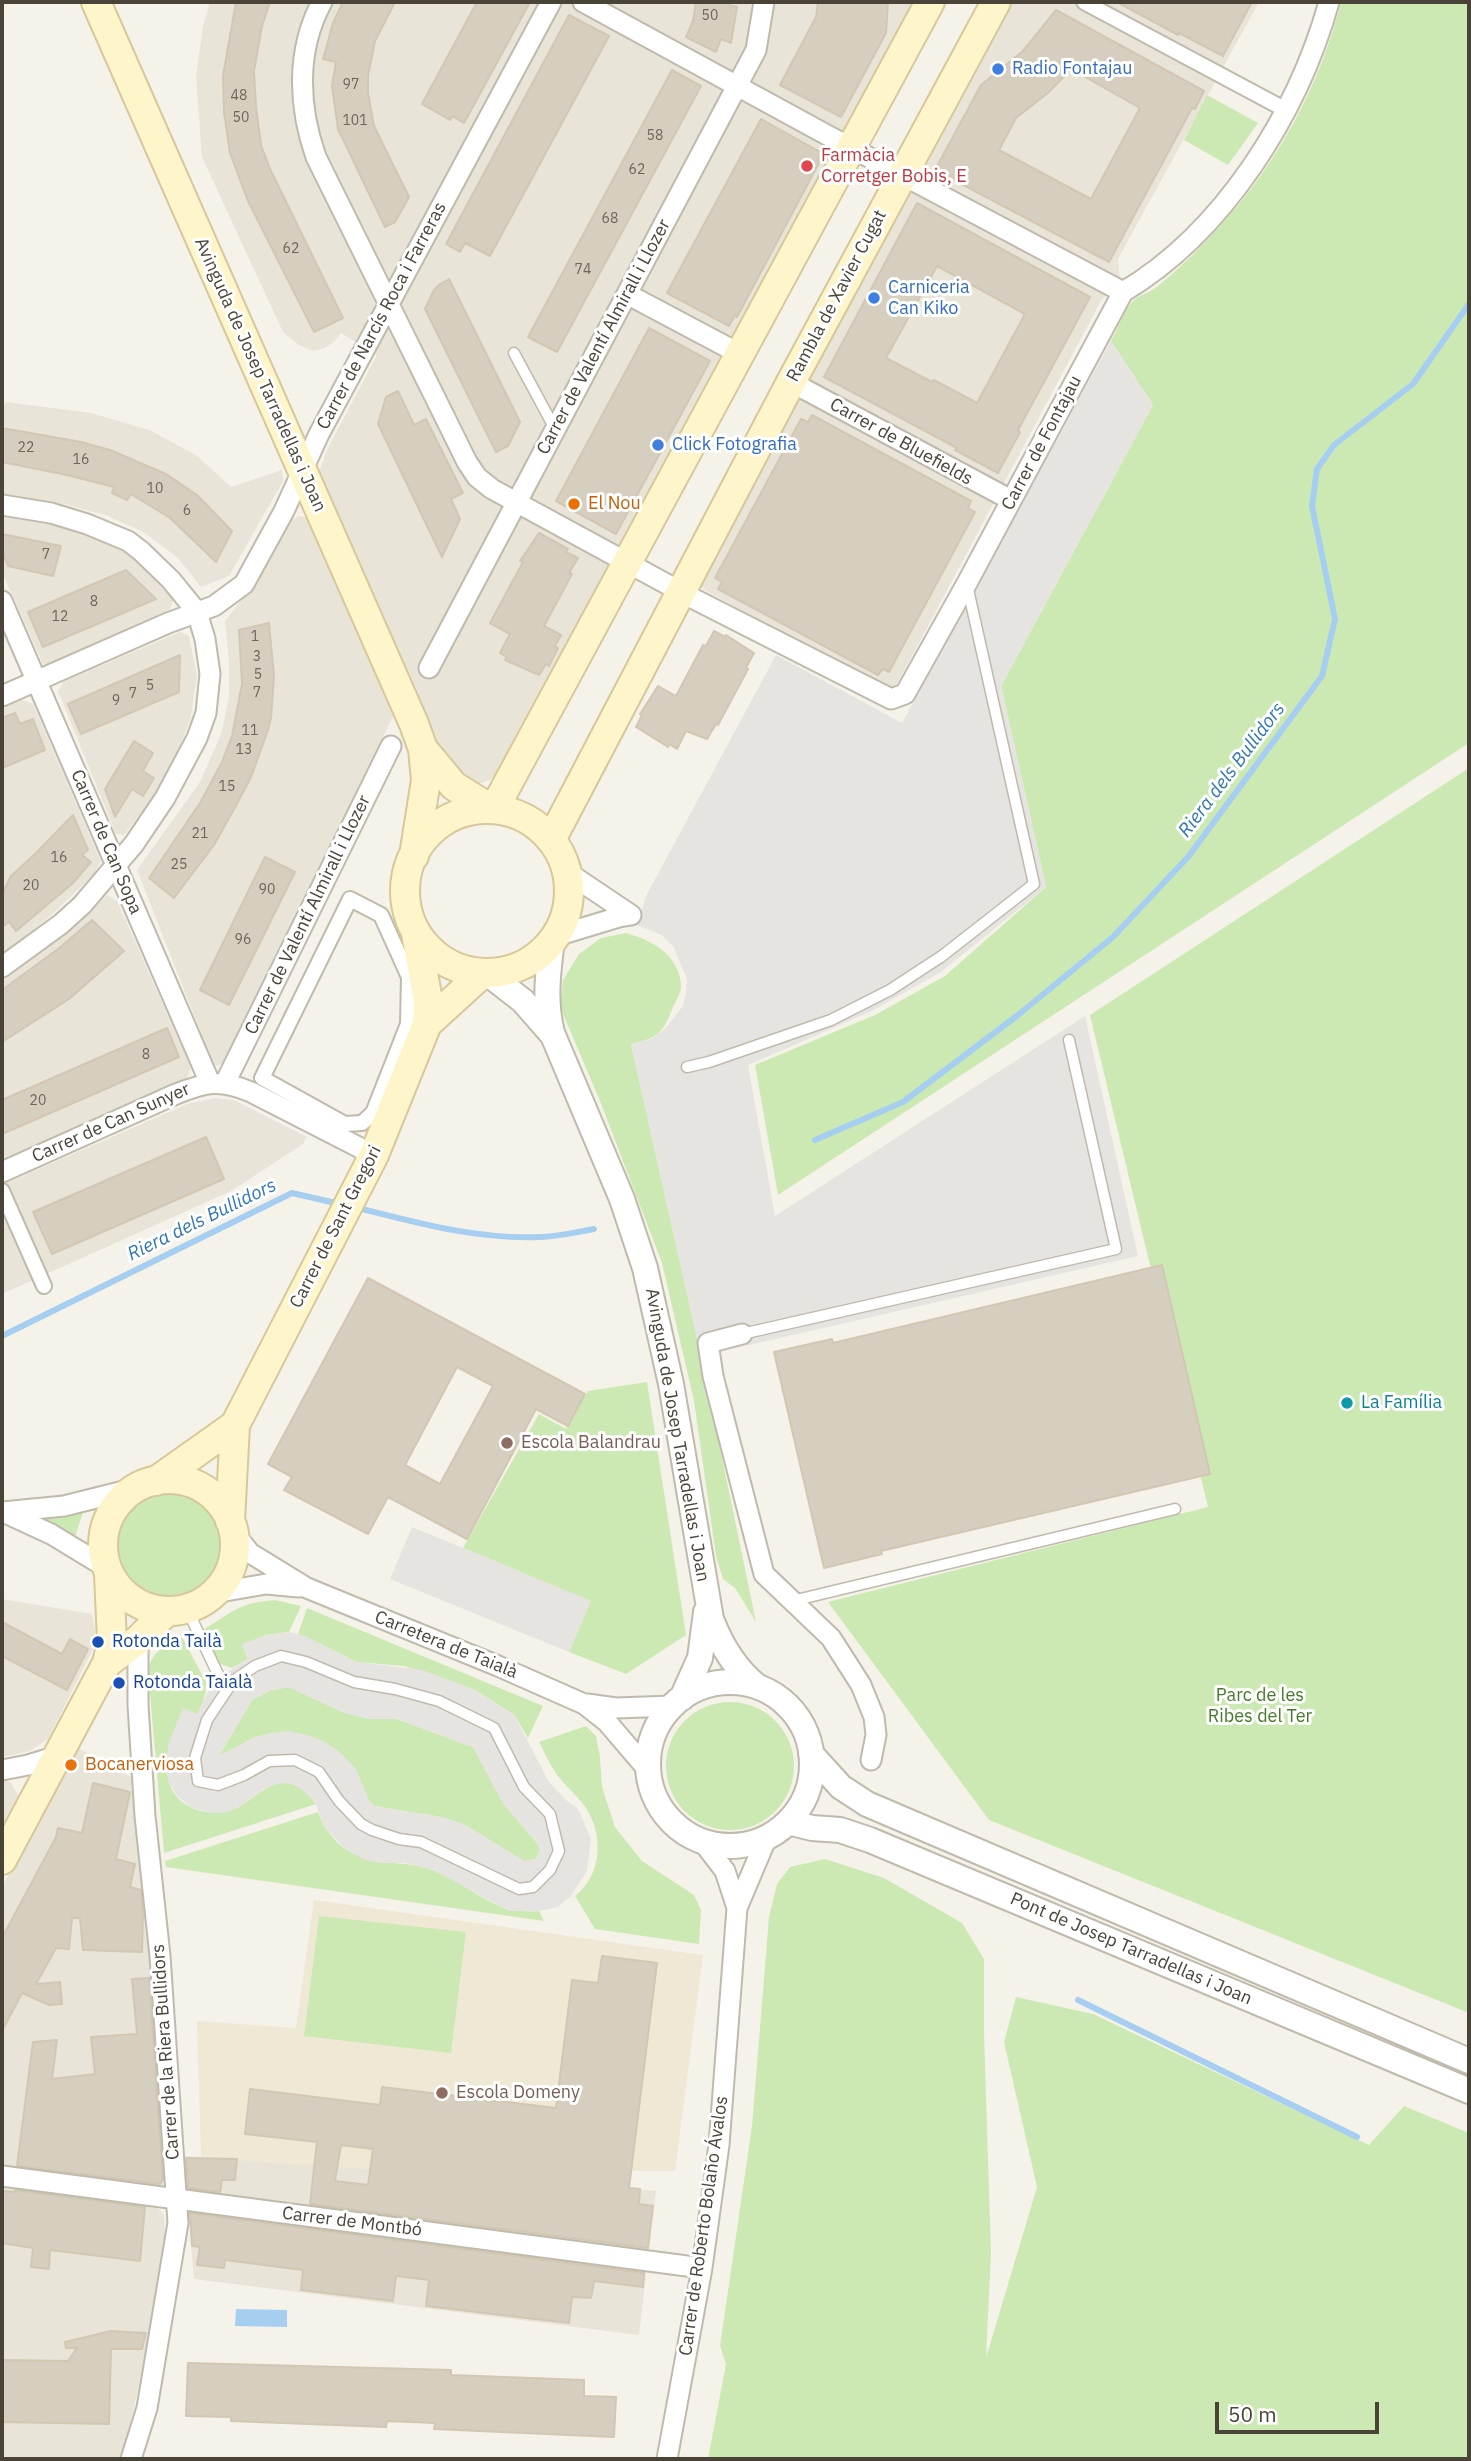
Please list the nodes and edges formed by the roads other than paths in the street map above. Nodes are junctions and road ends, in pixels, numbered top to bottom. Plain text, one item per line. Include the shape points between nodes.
1 (96, 2) edge
2 (322, 2) edge
3 (551, 2) edge
4 (583, 2) edge
5 (764, 2) edge
6 (930, 2) edge
7 (996, 2) edge
8 (1084, 2) edge
9 (1329, 2) edge
10 (737, 85) junction
11 (1286, 110) junction
12 (851, 147) junction
13 (903, 174) junction
14 (1123, 292) junction
15 (627, 294) junction
16 (389, 305) junction
17 (514, 354) dead end
18 (740, 354) junction
19 (791, 382) junction
20 (555, 429) junction
21 (303, 471) junction
22 (1011, 500) junction
23 (517, 503) junction
24 (2, 505) edge
25 (628, 562) junction
26 (967, 583) junction
27 (681, 592) junction
28 (2, 601) edge
29 (197, 612) junction
30 (429, 668) dead end
31 (37, 682) junction
32 (2, 696) edge
33 (391, 746) dead end
34 (423, 749) junction
35 (493, 809) junction
36 (551, 840) junction
37 (414, 856) junction
38 (116, 866) junction
39 (567, 872) junction
40 (416, 933) junction
41 (553, 939) junction
42 (2, 967) edge
43 (485, 973) junction
44 (427, 1024) junction
45 (552, 1033) junction
46 (1069, 1040) dead end
47 (687, 1067) dead end
48 (218, 1083) junction
49 (373, 1113) joint
50 (369, 1165) junction
51 (2, 1171) edge
52 (2, 1191) edge
53 (44, 1286) dead end
54 (742, 1334) joint
55 (235, 1425) junction
56 (146, 1484) junction
57 (1175, 1508) dead end
58 (2, 1512) edge
59 (232, 1527) junction
60 (108, 1571) junction
61 (307, 1588) junction
62 (214, 1593) junction
63 (792, 1601) junction
64 (707, 1603) junction
65 (177, 1610) junction
66 (138, 1640) junction
67 (107, 1662) junction
68 (758, 1687) junction
69 (226, 1691) junction
70 (677, 1702) junction
71 (584, 1704) junction
72 (811, 1754) junction
73 (57, 1756) junction
74 (871, 1760) dead end
75 (2, 1770) edge
76 (648, 1770) junction
77 (788, 1822) junction
78 (767, 1837) junction
79 (702, 1842) junction
80 (2, 1860) edge
81 (737, 1908) junction
82 (1469, 2061) edge
83 (1469, 2091) edge
84 (2, 2176) edge
85 (177, 2200) junction
86 (702, 2268) junction
87 (131, 2459) edge
88 (667, 2459) edge

1 - 21 main road, Avinguda de Josep Tarradellas i Joan
2 - 16 street via 310,30 302,76 309,137
3 - 16 street, Carrer de Narcís Roca i Farreras
4 - 10 street
5 - 10 street, Carrer de Valentí Almirall i Llozer via 755,50
6 - 12 main road
7 - 13 main road, Rambla de Xavier Cugat
8 - 11 street
9 - 11 street, Carrer de Fontajau
10 - 12 street
10 - 15 street, Carrer de Valentí Almirall i Llozer
11 - 14 street, Carrer de Fontajau via 1255,162 1212,218 1164,263
12 - 13 street
12 - 18 main road
13 - 14 street
13 - 19 main road, Rambla de Xavier Cugat
14 - 22 street, Carrer de Fontajau
15 - 18 street
15 - 20 street, Carrer de Valentí Almirall i Llozer
16 - 21 street, Carrer de Narcís Roca i Farreras
16 - 23 street via 467,462 484,484
17 - 20 lane
18 - 25 main road
19 - 22 street, Carrer de Bluefields
19 - 27 main road, Rambla de Xavier Cugat
20 - 23 street, Carrer de Valentí Almirall i Llozer
21 - 29 street, Carrer de Narcís Roca i Farreras via 244,584 214,606
21 - 34 main road, Avinguda de Josep Tarradellas i Joan
22 - 26 street, Carrer de Fontajau
23 - 25 street
23 - 30 street, Carrer de Valentí Almirall i Llozer
24 - 29 street via 51,513 128,541 157,565
25 - 27 street
25 - 35 main road
26 - 27 street, Carrer de Fontajau via 905,694 891,699
26 - 47 lane via 1034,884 890,990 831,1020
27 - 36 main road, Rambla de Xavier Cugat
28 - 31 street, Carrer de Can Sopa
29 - 31 street, Carrer de Narcís Roca i Farreras
29 - 38 street via 210,674 206,713 165,798
31 - 32 street, Carrer de Narcís Roca i Farreras
31 - 38 street, Carrer de Can Sopa
33 - 48 street, Carrer de Valentí Almirall i Llozer
34 - 35 main road, Avinguda de Josep Tarradellas i Joan via 454,786
34 - 37 main road, Avinguda de Josep Tarradellas i Joan via 426,780
35 - 36 main road via 524,817
35 - 37 main road via 447,819 427,836
36 - 39 main road
37 - 40 main road via 405,895
38 - 42 street via 61,924
38 - 48 street, Carrer de Can Sopa
39 - 41 main road via 568,903
39 - 41 street via 631,915
40 - 43 main road via 444,961
40 - 44 main road, Carrer de Sant Gregori via 428,1001
41 - 43 main road via 523,964
41 - 45 street, Avinguda de Josep Tarradellas i Joan via 547,981
43 - 44 main road, Carrer de Sant Gregori
43 - 45 street, Avinguda de Josep Tarradellas i Joan via 523,1001
44 - 50 main road, Carrer de Sant Gregori
45 - 64 street, Avinguda de Josep Tarradellas i Joan via 622,1199 645,1268 671,1384
46 - 54 lane via 1116,1249
48 - 50 street via 251,1092
48 - 51 street, Carrer de Can Sunyer via 176,1094
49 - 49 street via 408,1024 409,977 381,915 350,899 262,1079 345,1124 362,1123
50 - 55 main road, Carrer de Sant Gregori
52 - 53 street
54 - 63 street via 708,1343 713,1376 764,1574
55 - 56 main road, Carrer de Sant Gregori
55 - 59 main road, Carrer de Sant Gregori
56 - 58 street via 64,1506
56 - 59 main road via 186,1481 202,1488 216,1500
56 - 60 main road via 124,1497 104,1530
57 - 63 lane
58 - 60 street via 51,1534
59 - 61 street, Carretera de Taialà via 250,1553
59 - 62 main road via 232,1564
60 - 65 main road via 130,1599 146,1608
60 - 67 main road via 112,1642
61 - 62 street, Carretera de Taialà via 265,1584
61 - 71 street, Carretera de Taialà
62 - 65 main road
63 - 74 street via 831,1638 861,1685 874,1717
64 - 68 street, Avinguda de Josep Tarradellas i Joan via 716,1633 736,1665
64 - 70 street, Avinguda de Josep Tarradellas i Joan via 700,1658
65 - 66 main road
65 - 69 lane
66 - 67 main road
66 - 85 street, Carrer de la Riera Bullidors via 145,1816
67 - 73 main road
68 - 70 street via 719,1683
68 - 72 street via 790,1708 804,1729
69 - 69 lane via 207,1720 195,1758 198,1781 218,1785 269,1760 295,1760 319,1772 339,1801 372,1830 421,1842 519,1889 533,1886 550,1870 559,1851 550,1814 524,1787 494,1728 439,1701 354,1682 306,1661 281,1656 255,1666
70 - 71 street, Carretera de Taialà via 616,1708
70 - 76 street via 653,1735
71 - 76 street, Carretera de Taialà via 607,1722
72 - 77 street via 807,1791
72 - 82 street, Pont de Josep Tarradellas i Joan via 841,1787 867,1804
73 - 75 street
73 - 80 main road
76 - 79 street via 664,1814
77 - 78 street
77 - 83 street, Pont de Josep Tarradellas i Joan via 870,1840
78 - 79 street via 742,1846
78 - 81 street, Carrer de Roberto Bolaño Ávalos
79 - 81 street, Carrer de Roberto Bolaño Ávalos via 725,1871
81 - 86 street, Carrer de Roberto Bolaño Ávalos via 719,2145
84 - 85 street, Carrer de Montbó
85 - 86 street, Carrer de Montbó
85 - 87 street, Carrer de la Riera Bullidors via 178,2222 162,2326 147,2408
86 - 88 street, Carrer de Roberto Bolaño Ávalos

